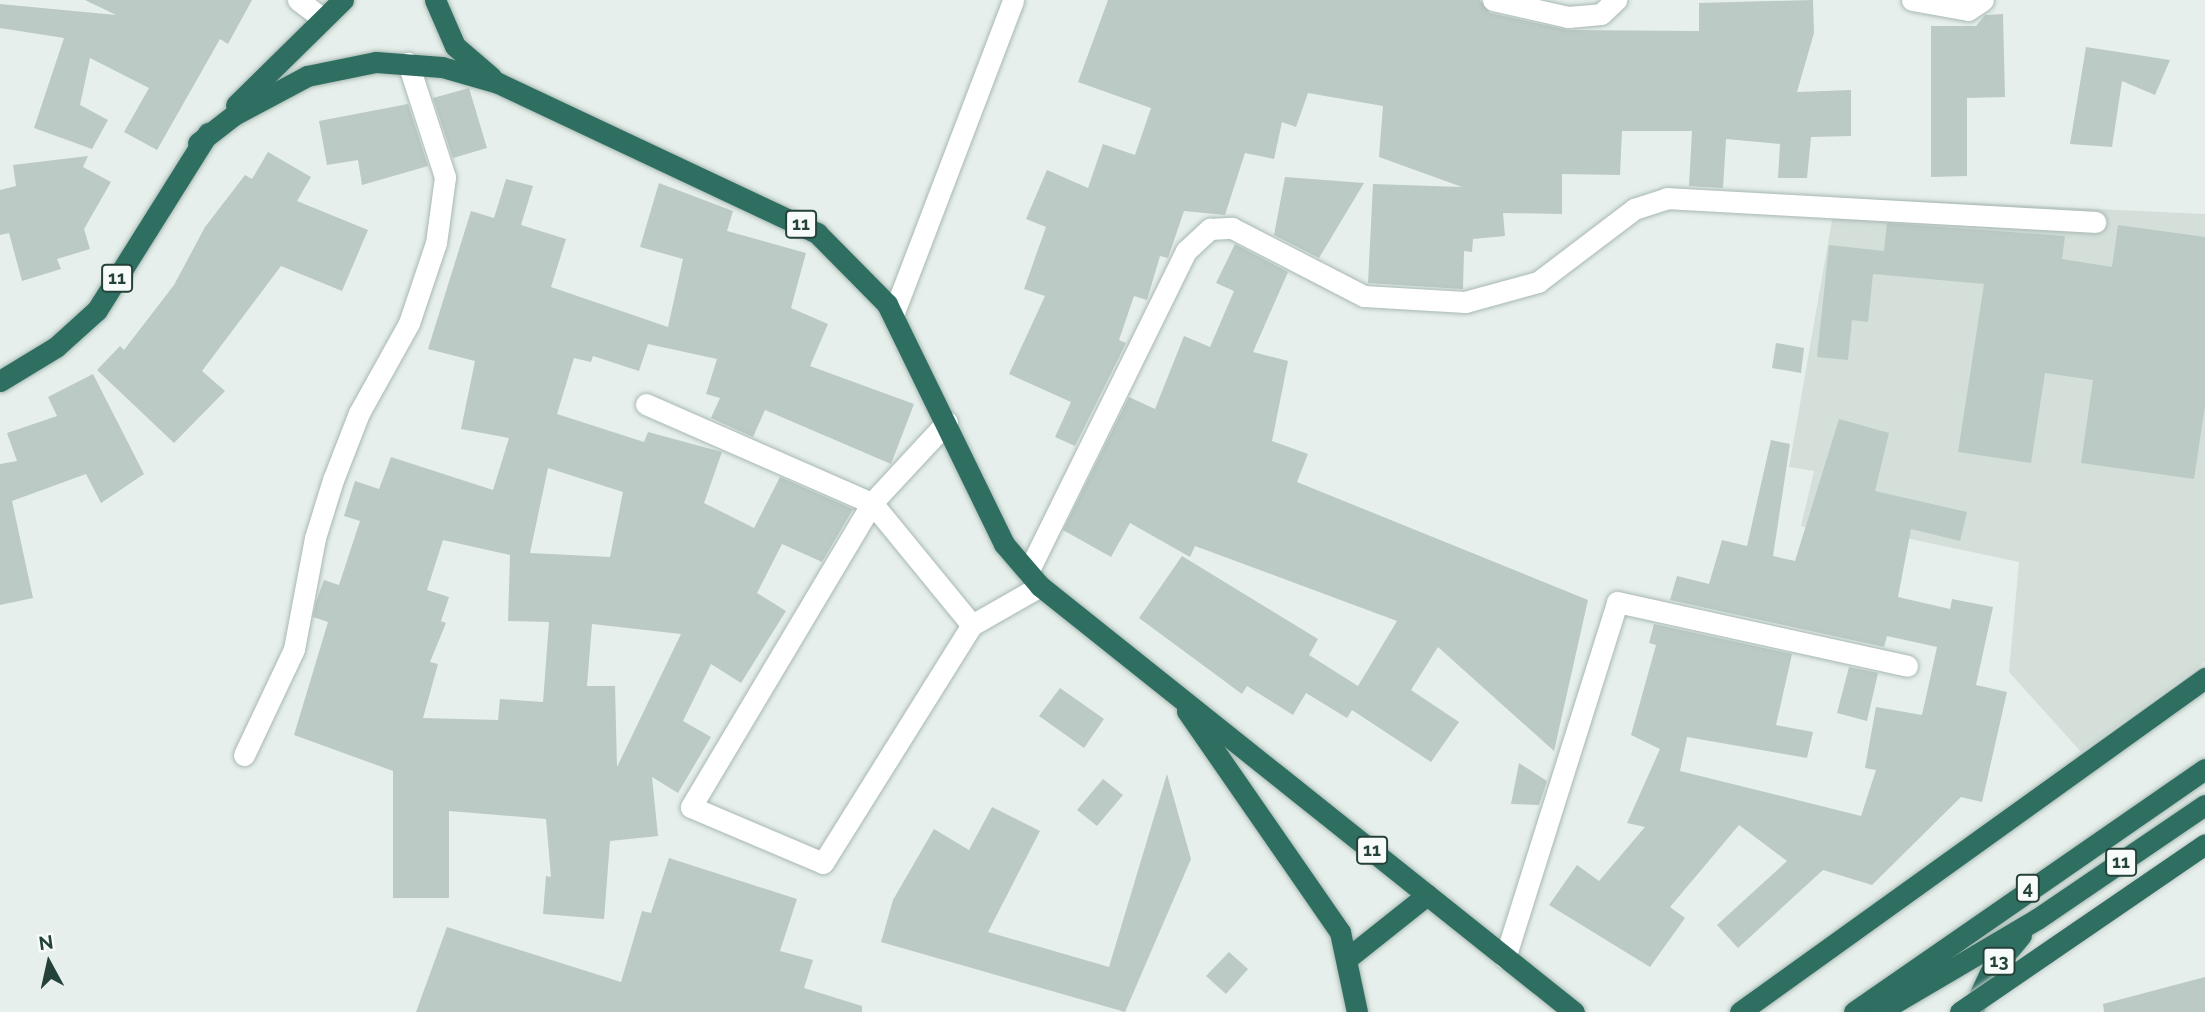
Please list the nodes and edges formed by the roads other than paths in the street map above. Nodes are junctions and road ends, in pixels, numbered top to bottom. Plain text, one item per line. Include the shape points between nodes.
1 (298, 0) edge
2 (343, 0) edge
3 (435, 0) edge
4 (1013, 0) edge
5 (1493, 0) edge
6 (1616, 0) edge
7 (1912, 0) edge
8 (1983, 0) edge
9 (323, 19) junction
10 (408, 63) junction
11 (498, 83) junction
12 (198, 143) junction
13 (2095, 222) dead end
14 (893, 315) junction
15 (0, 381) edge
16 (646, 404) dead end
17 (947, 422) junction
18 (872, 503) junction
19 (1034, 579) junction
20 (972, 625) junction
21 (1907, 666) dead end
22 (2205, 678) edge
23 (1170, 688) junction
24 (244, 755) dead end
25 (2205, 769) edge
26 (2205, 805) edge
27 (2205, 844) edge
28 (1427, 895) junction
29 (2037, 919) junction
30 (1349, 957) junction
31 (1505, 958) junction
32 (1357, 1012) edge
33 (1574, 1012) edge
34 (1740, 1012) edge
35 (1854, 1012) edge
36 (1879, 1012) edge
37 (1961, 1012) edge
38 (1972, 1012) edge

1 - 9 street
2 - 9 highway, 11
3 - 11 highway via 455,46
4 - 14 street
5 - 6 street via 1568,17 1601,14
7 - 8 street via 1968,10
9 - 12 highway, 11
10 - 11 highway, 11
10 - 12 highway, 11 via 344,66 307,76 234,115
10 - 24 street via 445,177 436,243 409,323 359,413 333,480 294,649
11 - 14 highway, 11 via 817,233 858,270
12 - 15 highway, 11 via 97,310 56,347
13 - 19 street via 1667,198 1634,209 1538,282 1465,302 1364,296 1232,228 1210,229 1186,251
14 - 17 highway, 11
16 - 18 street
17 - 18 street
17 - 19 highway, 11 via 1003,544
18 - 20 street
18 - 20 street via 691,807 823,863
19 - 20 street
19 - 23 highway, 11
21 - 31 street via 1617,602
22 - 34 highway
23 - 28 highway, 11
23 - 30 highway via 1321,900
25 - 35 highway, 4
26 - 29 highway, 11
27 - 37 highway, bridge
28 - 30 highway
28 - 31 highway, 11
29 - 36 highway, 11
29 - 38 highway, 13 via 1990,973
30 - 32 highway
31 - 33 highway, 11

